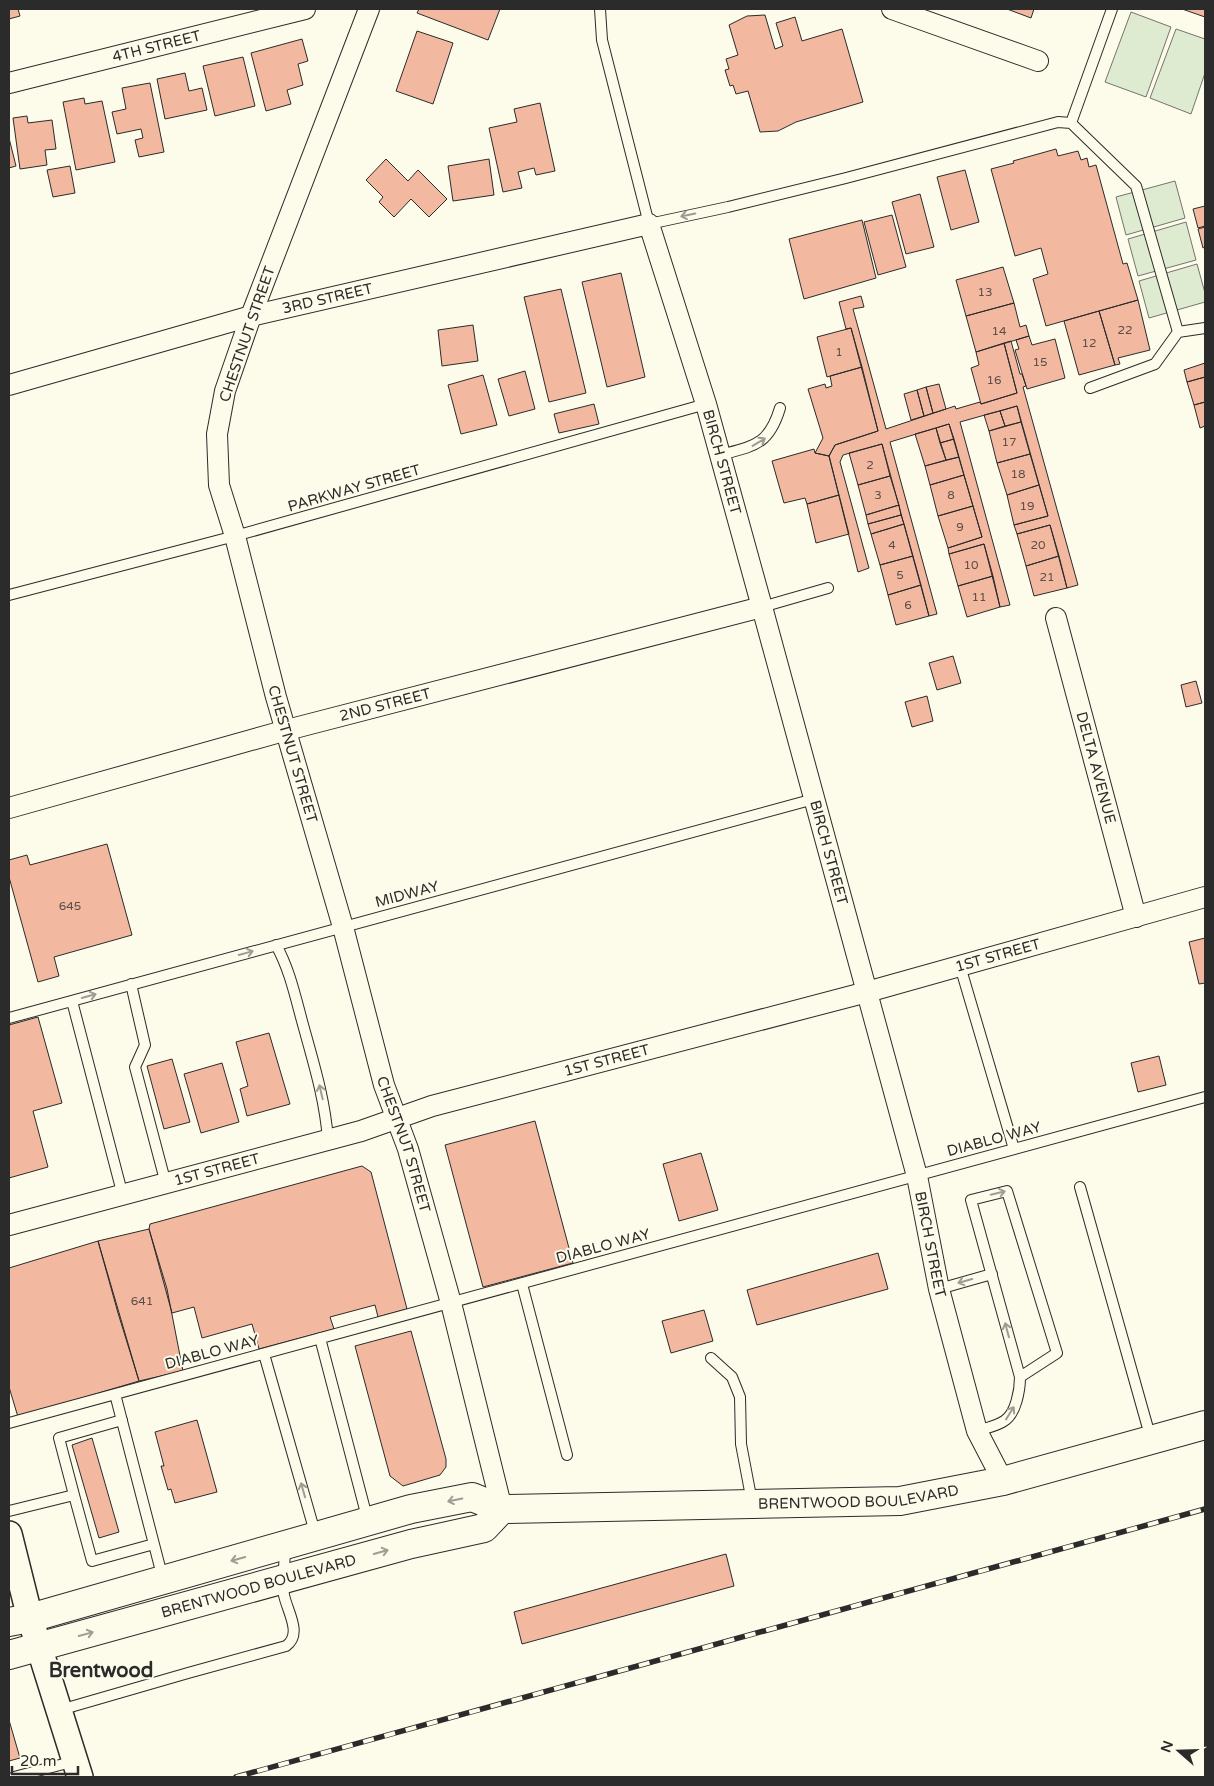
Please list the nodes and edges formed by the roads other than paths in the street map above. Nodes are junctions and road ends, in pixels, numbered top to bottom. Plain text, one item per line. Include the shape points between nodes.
1 (305, 9) edge
2 (368, 9) edge
3 (600, 9) edge
4 (892, 9) edge
5 (1112, 9) edge
6 (1038, 61) dead end
7 (9, 82) edge
8 (1071, 123) junction
9 (648, 224) junction
10 (251, 316) junction
11 (1205, 328) edge
12 (1178, 332) junction
13 (9, 385) edge
14 (1090, 388) dead end
15 (706, 404) junction
16 (780, 408) dead end
17 (720, 455) junction
18 (236, 536) junction
19 (828, 588) dead end
20 (9, 595) edge
21 (762, 607) junction
22 (1056, 618) dead end
23 (287, 730) junction
24 (814, 799) junction
25 (9, 808) edge
26 (1205, 897) edge
27 (1136, 917) junction
28 (343, 927) junction
29 (276, 945) junction
30 (960, 966) junction
31 (131, 984) junction
32 (867, 992) junction
33 (72, 1001) junction
34 (9, 1018) edge
35 (1205, 1097) edge
36 (396, 1119) junction
37 (328, 1140) junction
38 (1014, 1149) junction
39 (917, 1176) junction
40 (166, 1184) junction
41 (1080, 1187) dead end
42 (123, 1196) junction
43 (9, 1225) edge
44 (992, 1274) junction
45 (522, 1284) junction
46 (939, 1289) junction
47 (451, 1303) junction
48 (320, 1338) junction
49 (264, 1354) junction
50 (711, 1358) dead end
51 (1020, 1377) junction
52 (115, 1394) junction
53 (122, 1420) junction
54 (9, 1423) edge
55 (1205, 1425) edge
56 (977, 1431) junction
57 (1152, 1440) junction
58 (567, 1455) dead end
59 (1003, 1481) junction
60 (74, 1494) junction
61 (752, 1503) junction
62 (502, 1509) junction
63 (9, 1511) edge
64 (368, 1522) junction
65 (9, 1534) edge
66 (316, 1537) junction
67 (154, 1544) junction
68 (285, 1546) junction
69 (163, 1580) junction
70 (284, 1580) junction
71 (19, 1620) edge
72 (39, 1646) junction
73 (9, 1655) edge
74 (59, 1711) junction
75 (77, 1769) edge
76 (14, 1777) edge

1 - 7 street, 4TH STREET
2 - 10 street, CHESTNUT STREET
3 - 9 lane via 602,40
4 - 6 street
5 - 8 lane
8 -> 9 lane via 1058,122 938,155
8 - 12 lane via 1136,186
9 - 10 street, 3RD STREET
9 - 15 street, BIRCH STREET
10 - 13 street, 3RD STREET
10 - 18 street, CHESTNUT STREET via 225,391 217,434 218,485
11 - 12 lane
12 - 14 lane via 1155,364
15 - 17 street, BIRCH STREET
15 - 18 lane, PARKWAY STREET
17 -> 16 lane via 750,447 768,437
17 - 21 street, BIRCH STREET
18 - 20 lane, PARKWAY STREET
18 - 23 street, CHESTNUT STREET via 276,698
19 - 21 lane
21 - 23 street, 2ND STREET
21 - 24 street, BIRCH STREET
22 - 27 street, DELTA AVENUE
23 - 25 street, 2ND STREET
23 - 28 street, CHESTNUT STREET
24 - 28 lane, MIDWAY
24 - 32 street, BIRCH STREET
26 - 27 street, 1ST STREET
27 - 30 street, 1ST STREET
28 - 29 lane, MIDWAY
28 - 36 street, CHESTNUT STREET via 384,1085
31 -> 29 lane, MIDWAY
37 -> 29 lane via 322,1094 288,972
30 - 32 street, 1ST STREET
30 - 38 lane
33 -> 31 lane, MIDWAY
31 - 40 lane via 145,1045 135,1067
32 - 36 street, 1ST STREET via 432,1106
32 - 39 street, BIRCH STREET
33 - 34 lane, MIDWAY
33 - 42 lane
35 - 38 lane, DIABLO WAY
36 - 37 street, 1ST STREET
36 - 47 street, CHESTNUT STREET via 408,1149
37 - 40 street, 1ST STREET
38 - 39 lane, DIABLO WAY
39 - 45 lane, DIABLO WAY
39 - 46 street, BIRCH STREET
40 - 42 street, 1ST STREET
41 - 57 lane
42 - 43 street, 1ST STREET
44 -> 46 lane
51 -> 44 lane
44 -> 51 lane via 971,1200 1007,1191 1057,1352
45 - 47 lane, DIABLO WAY
45 - 58 lane
46 - 56 street, BIRCH STREET
47 - 48 lane, DIABLO WAY
47 - 62 street, CHESTNUT STREET
48 - 49 lane, DIABLO WAY
48 - 64 lane
49 - 52 lane, DIABLO WAY
66 -> 49 lane
50 - 61 lane via 732,1377 740,1397 741,1444
56 -> 51 lane via 1006,1420 1015,1406
52 - 53 lane
52 - 54 lane, DIABLO WAY
53 - 60 lane via 58,1438
53 - 67 lane
55 - 57 main road, BRENTWOOD BOULEVARD
56 - 59 street, BIRCH STREET
57 - 59 main road, BRENTWOOD BOULEVARD
59 - 61 main road, BRENTWOOD BOULEVARD via 900,1501
60 - 63 lane
60 - 67 lane via 92,1561
61 - 62 main road, BRENTWOOD BOULEVARD
62 -> 64 main road, BRENTWOOD BOULEVARD via 472,1497 411,1509
70 -> 62 main road, BRENTWOOD BOULEVARD via 411,1544 484,1528
64 - 66 main road, BRENTWOOD BOULEVARD
65 - 71 street
66 - 68 main road, BRENTWOOD BOULEVARD
67 - 69 lane
68 -> 69 main road, BRENTWOOD BOULEVARD
68 - 70 lane
69 - 71 main road, BRENTWOOD BOULEVARD
72 -> 70 main road, BRENTWOOD BOULEVARD
70 - 74 lane via 284,1595 294,1630 293,1638 286,1646
71 - 72 street
72 - 73 main road, BRENTWOOD BOULEVARD
72 - 74 street
74 - 75 street
75 - 76 lane

